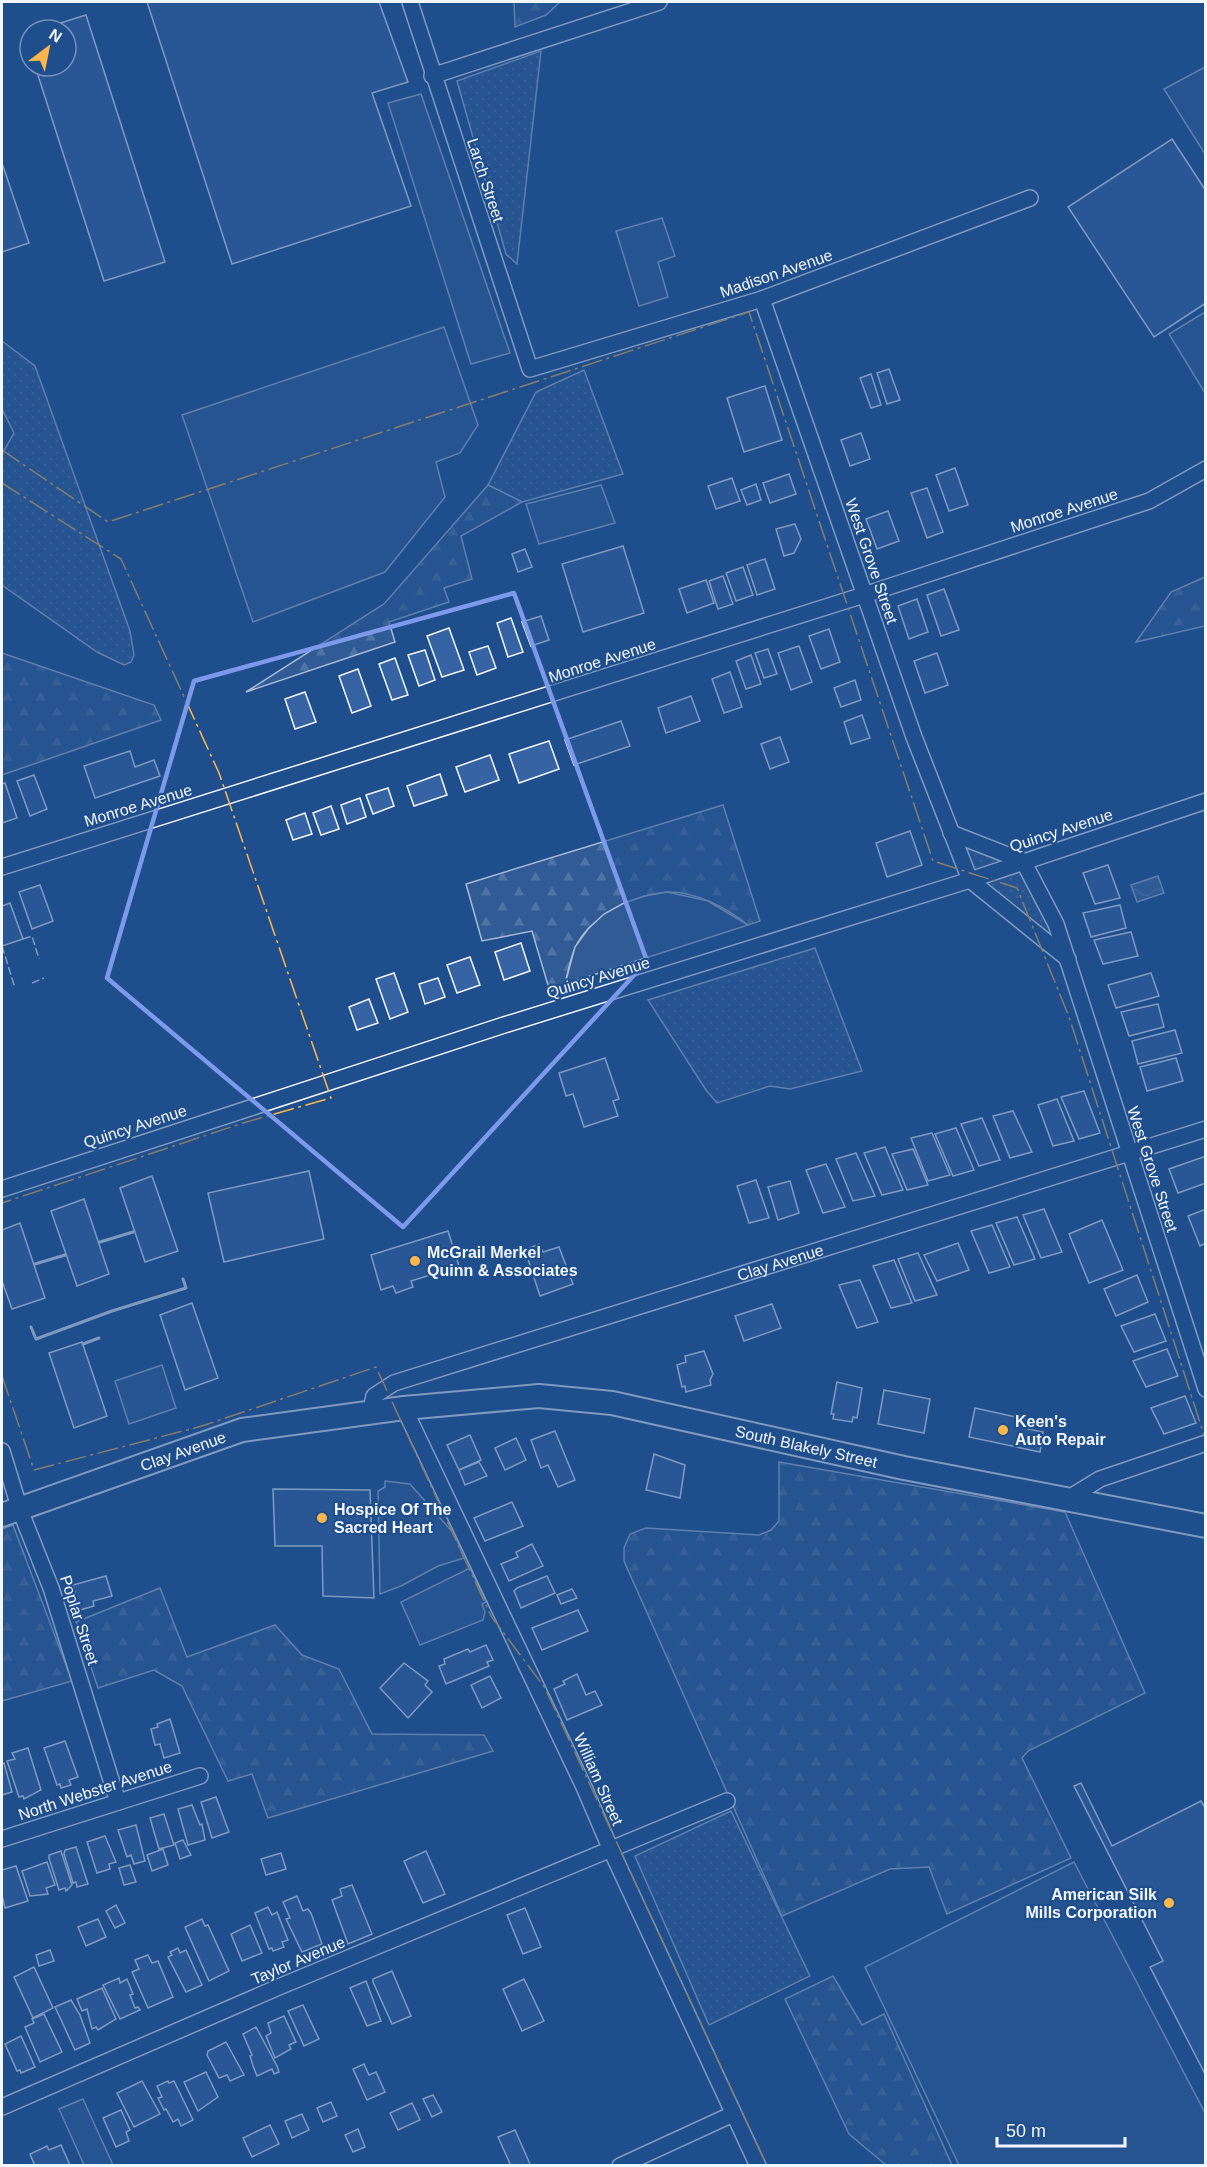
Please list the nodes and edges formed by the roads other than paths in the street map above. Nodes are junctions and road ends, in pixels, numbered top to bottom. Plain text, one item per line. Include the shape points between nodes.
1 (410, 2) edge
2 (659, 2) edge
3 (432, 76) junction
4 (1030, 198) dead end
5 (762, 299) junction
6 (530, 369) joint
7 (1206, 469) edge
8 (864, 596) junction
9 (1206, 801) edge
10 (951, 833) junction
11 (1023, 861) junction
12 (2, 867) edge
13 (970, 880) junction
14 (1068, 959) junction
15 (1206, 1129) edge
16 (1129, 1153) junction
17 (2, 1189) edge
18 (1206, 1389) edge
19 (404, 1408) junction
20 (370, 1413) junction
21 (1206, 1443) edge
22 (2, 1452) edge
23 (1064, 1501) junction
24 (11, 1512) edge
25 (1206, 1527) edge
26 (200, 1776) dead end
27 (727, 1801) dead end
28 (118, 1802) junction
29 (2, 1839) edge
30 (611, 1850) junction
31 (2, 2107) edge
32 (733, 2114) junction
33 (620, 2166) edge
34 (758, 2166) edge

1 - 3 street, Larch Street
2 - 3 street
3 - 6 street, Larch Street
4 - 5 street, Madison Avenue
5 - 6 street, Madison Avenue
5 - 8 street, West Grove Street
7 - 8 street, Monroe Avenue via 1149,501
8 - 10 street, West Grove Street
8 - 12 street, Monroe Avenue
9 - 11 street, Quincy Avenue
10 - 11 street
10 - 13 street, West Grove Street
11 - 13 street, Quincy Avenue
11 - 14 street, West Grove Street via 1056,924
13 - 14 street, West Grove Street
13 - 17 street, Quincy Avenue via 501,1026
14 - 16 street, West Grove Street
15 - 16 street, Clay Avenue
16 - 18 street, West Grove Street
16 - 20 street, Clay Avenue via 394,1383 374,1396
19 - 20 main road, Clay Avenue
19 - 23 main road, South Blakely Street via 539,1396 612,1403
19 - 30 street, William Street
20 - 24 main road, Clay Avenue via 242,1430
21 - 23 street via 1100,1479
22 - 24 street, Poplar Street
23 - 25 main road, South Blakely Street
24 - 28 street, Poplar Street via 51,1588
26 - 28 street, North Webster Avenue
27 - 30 street, Taylor Avenue
28 - 29 street, North Webster Avenue
30 - 31 street, Taylor Avenue via 281,1986
30 - 32 street, William Street
32 - 33 street
32 - 34 street, William Street

